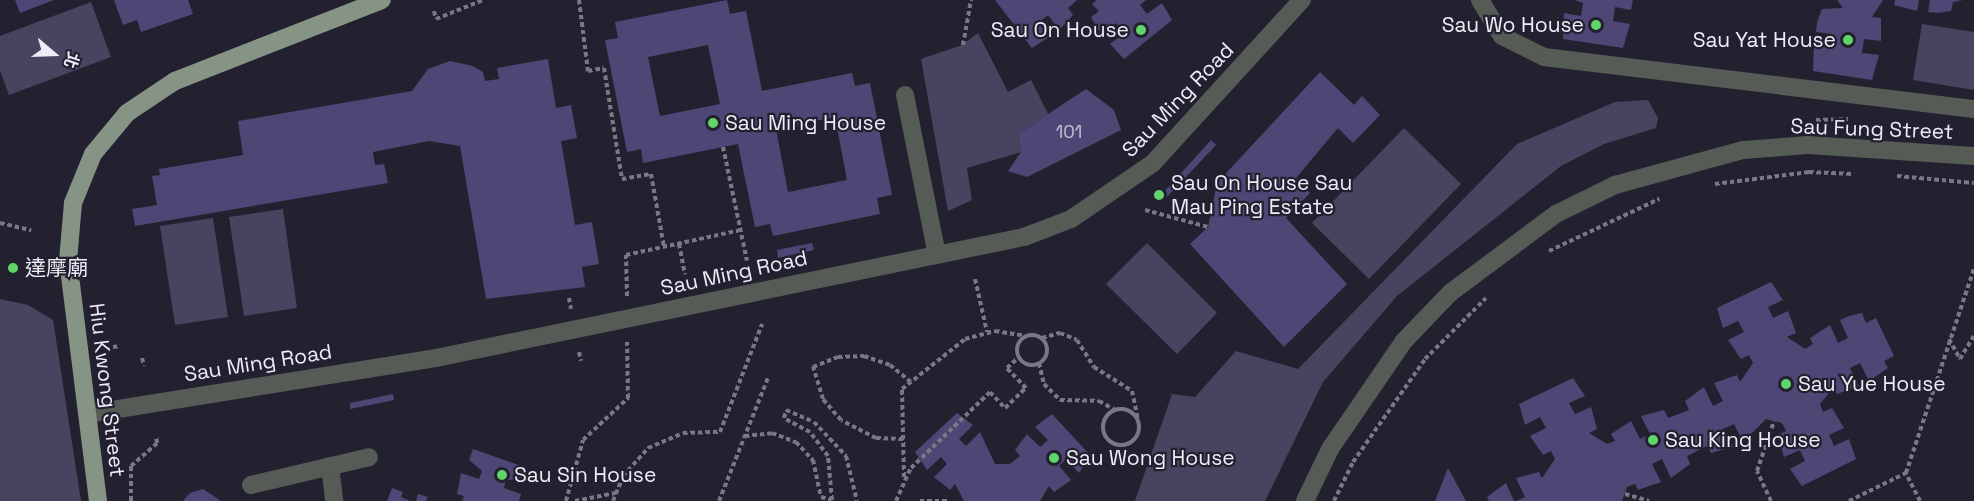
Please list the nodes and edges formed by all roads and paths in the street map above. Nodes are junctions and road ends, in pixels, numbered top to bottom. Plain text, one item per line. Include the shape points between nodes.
1 (382, 0) edge
2 (483, 0) edge
3 (579, 0) edge
4 (971, 0) edge
5 (1302, 0) edge
6 (1480, 0) edge
7 (434, 11) dead end
8 (963, 45) dead end
9 (905, 95) dead end
10 (1974, 109) edge
11 (1852, 118) dead end
12 (1806, 121) dead end
13 (723, 147) dead end
14 (1974, 156) edge
15 (1862, 174) dead end
16 (1884, 175) dead end
17 (1974, 183) edge
18 (1706, 186) dead end
19 (1665, 197) dead end
20 (1145, 210) dead end
21 (0, 223) edge
22 (1208, 227) dead end
23 (31, 230) dead end
24 (741, 230) junction
25 (679, 243) junction
26 (664, 247) junction
27 (626, 255) dead end
28 (937, 255) junction
29 (1543, 255) dead end
30 (747, 261) dead end
31 (1974, 268) edge
32 (685, 274) dead end
33 (975, 279) dead end
34 (1492, 292) dead end
35 (569, 298) dead end
36 (570, 305) dead end
37 (762, 324) dead end
38 (987, 332) junction
39 (1025, 336) junction
40 (1974, 336) edge
41 (1042, 338) junction
42 (1949, 339) junction
43 (120, 346) dead end
44 (113, 347) dead end
45 (580, 354) dead end
46 (1019, 357) junction
47 (142, 358) dead end
48 (581, 361) dead end
49 (1039, 363) junction
50 (144, 366) dead end
51 (768, 378) dead end
52 (911, 382) junction
53 (628, 398) dead end
54 (1115, 410) junction
55 (87, 414) junction
56 (1138, 420) junction
57 (1774, 421) dead end
58 (745, 436) junction
59 (156, 437) dead end
60 (903, 439) junction
61 (369, 457) dead end
62 (330, 466) junction
63 (1906, 473) junction
64 (904, 477) junction
65 (251, 485) dead end
66 (615, 493) junction
67 (1625, 494) dead end
68 (820, 499) edge
69 (98, 501) edge
70 (131, 501) edge
71 (334, 501) edge
72 (566, 501) edge
73 (575, 501) edge
74 (613, 501) edge
75 (719, 501) edge
76 (832, 501) edge
77 (856, 501) edge
78 (896, 501) edge
79 (920, 501) edge
80 (949, 501) edge
81 (1305, 501) edge
82 (1334, 501) edge
83 (1649, 501) edge
84 (1772, 501) edge
85 (1849, 501) edge
86 (1920, 501) edge

1 - 55 main road, Hiu Kwong Street via 175,81 127,113 93,154 74,203 68,261
2 - 7 path via 436,19
3 - 26 path via 588,71 604,68 622,179 651,174
4 - 8 path
5 - 28 street, Sau Ming Road via 1153,164 1114,195 1024,237
6 - 10 street via 1502,36 1544,57
9 - 28 street
11 - 12 path
13 - 24 path
14 - 81 street, Sau Fung Street via 1808,145 1743,150 1626,182 1556,214 1458,286 1404,342 1330,449
15 - 18 path via 1809,172
16 - 17 path
19 - 29 path via 1626,211
20 - 22 path
21 - 23 path
24 - 25 path
24 - 30 path
25 - 26 path
25 - 32 path
26 - 27 path
28 - 55 street, Sau Ming Road via 436,358
31 - 42 path
33 - 38 path
34 - 82 path via 1425,359 1353,462
35 - 36 path
37 - 66 path via 720,432 665,438 634,460
38 - 39 path
38 - 52 path via 951,348
39 - 41 path
39 - 46 path via 1017,348
40 - 42 path via 1960,359
41 - 49 path via 1047,351
41 - 56 path via 1060,333 1077,340 1094,367 1132,391
42 - 63 path
43 - 44 path
45 - 48 path
46 - 49 path via 1030,365
46 - 64 path via 1007,368 1026,388 1005,408 990,392
47 - 50 path
49 - 54 path via 1044,384 1060,400 1099,401
51 - 58 path
52 - 60 path via 902,389
52 - 60 path via 890,365 864,356 838,357 813,367 823,399 840,420 876,438
53 - 72 path via 583,440
54 - 56 path via 1131,412
54 - 56 path via 1104,429 1114,443 1131,442
55 - 69 main road, Hiu Kwong Street
57 - 84 path via 1757,471
58 - 68 path via 772,433 796,442 819,472
58 - 75 path
59 - 70 path via 157,443 131,466
60 - 64 path
61 - 62 street
62 - 65 street
62 - 71 street
63 - 85 path
63 - 86 path
64 - 78 path
66 - 73 path
66 - 74 path
67 - 83 path
68 - 76 path
76 - 77 path via 828,456 810,432 784,418 786,410 814,422 837,443 852,470
79 - 80 path

